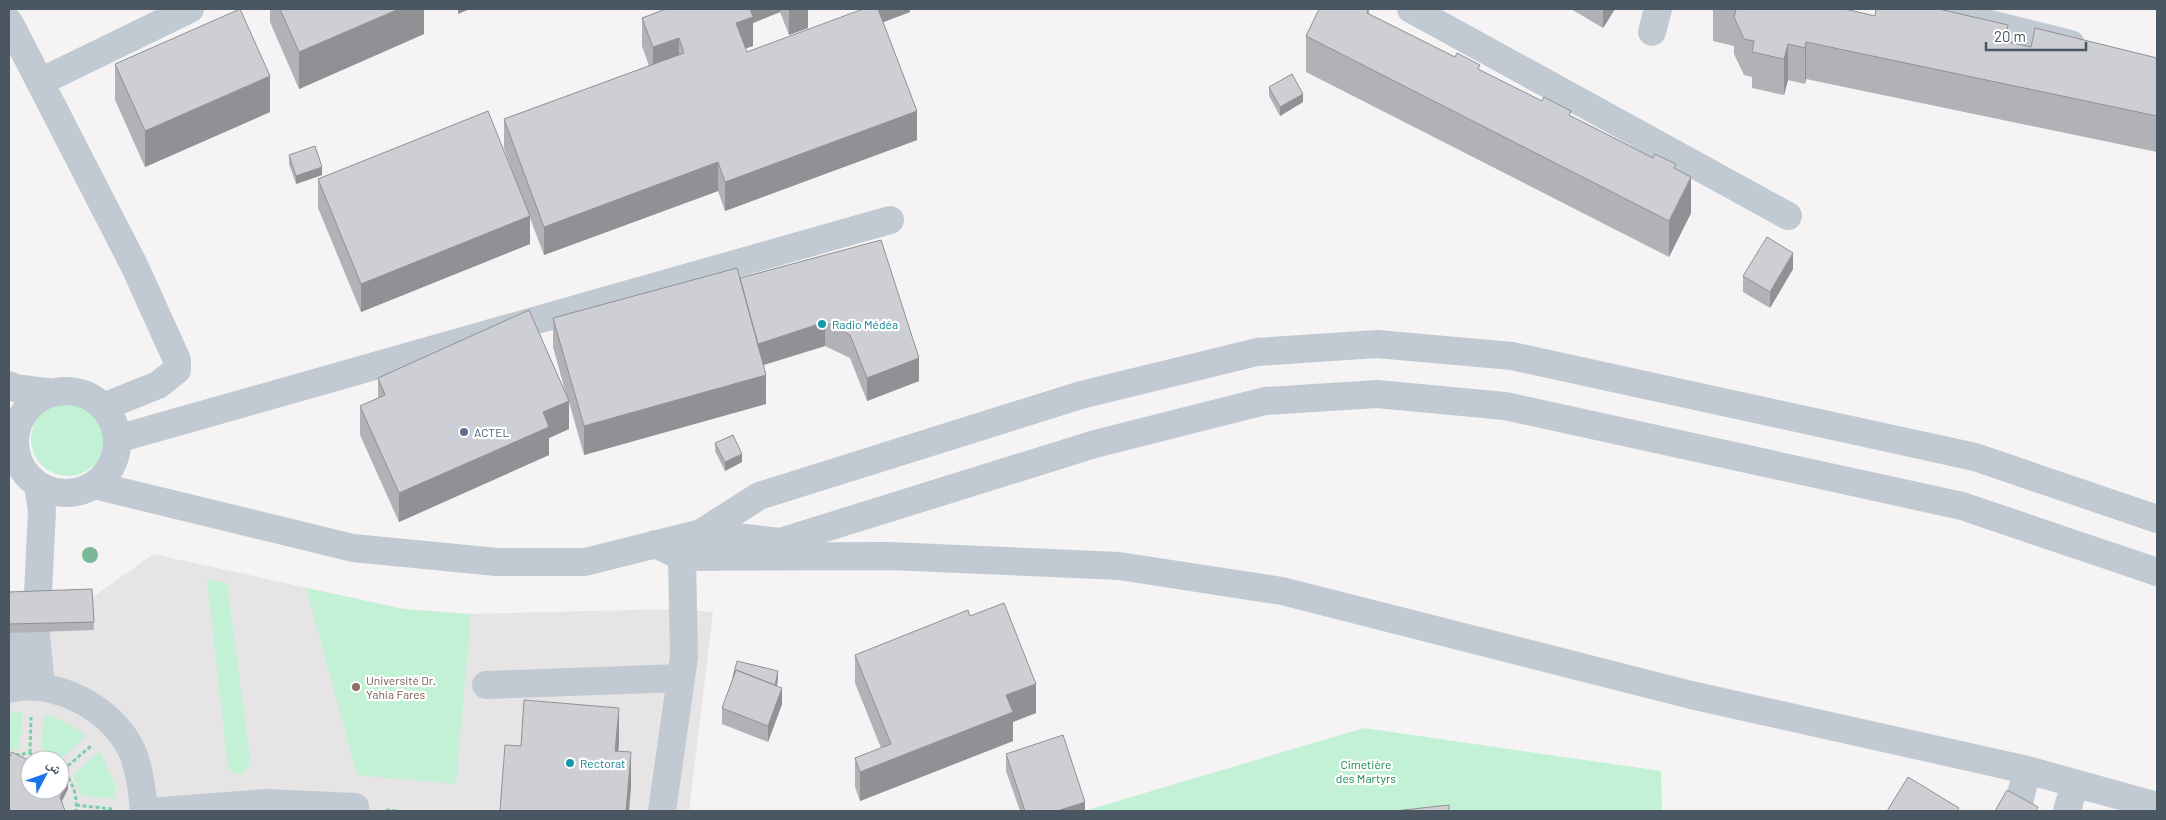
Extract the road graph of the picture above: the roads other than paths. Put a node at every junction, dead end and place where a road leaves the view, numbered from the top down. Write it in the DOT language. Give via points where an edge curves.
graph roads {
  1 [pos="190,9"];
  2 [pos="1411,9"];
  3 [pos="1930,9"];
  4 [pos="9,22"];
  5 [pos="2091,49"];
  6 [pos="40,82"];
  7 [pos="1788,216"];
  8 [pos="890,220"];
  9 [pos="9,385"];
  10 [pos="53,392"];
  11 [pos="103,407"];
  12 [pos="117,439"];
  13 [pos="28,479"];
  14 [pos="94,485"];
  15 [pos="2157,519"];
  16 [pos="701,533"];
  17 [pos="655,544"];
  18 [pos="682,557"];
  19 [pos="2157,572"];
  20 [pos="680,678"];
  21 [pos="486,685"];
  22 [pos="25,694"];
  23 [pos="2027,770"];
  24 [pos="2075,782"];
  25 [pos="2157,806"];
  26 [pos="356,807"];
  27 [pos="144,811"];
  28 [pos="161,811"];
  29 [pos="662,811"];
  30 [pos="2017,811"];
  31 [pos="2067,811"];
  1 -- 6 [label="street"];
  2 -- 7 [label="street"];
  3 -- 5 [label="street"];
  4 -- 6 [label="street"];
  6 -- 11 [label="street" via="134,266 177,360 177,370 158,385"];
  8 -- 12 [label="street"];
  9 -- 10 [label="street"];
  10 -- 11 [label="street" via="80,393"];
  10 -- 13 [label="street" via="24,411 17,427 14,444 18,461"];
  11 -- 12 [label="street" via="110,416"];
  12 -- 14 [label="street" via="112,466"];
  13 -- 14 [label="street" via="51,491 66,494"];
  13 -- 22 [label="street" via="42,511 36,633"];
  14 -- 17 [label="street" via="353,548 496,562 585,562"];
  15 -- 16 [label="street" via="1975,457 1512,356 1377,344 1257,352 1081,395 759,496"];
  16 -- 17 [label="street"];
  16 -- 19 [label="street" via="780,542 1094,444 1265,401 1377,394 1504,406 1962,506"];
  17 -- 18 [label="street"];
  18 -- 20 [label="street" via="684,657"];
  18 -- 23 [label="street" via="889,556 1119,566 1282,591 1691,695"];
  20 -- 21 [label="street"];
  20 -- 29 [label="street"];
  22 -- 27 [label="street" via="68,694 93,707 114,726 131,749 141,777"];
  23 -- 24 [label="street"];
  23 -- 30 [label="street"];
  24 -- 25 [label="street"];
  24 -- 31 [label="street"];
  26 -- 28 [label="street" via="266,803"];
}
